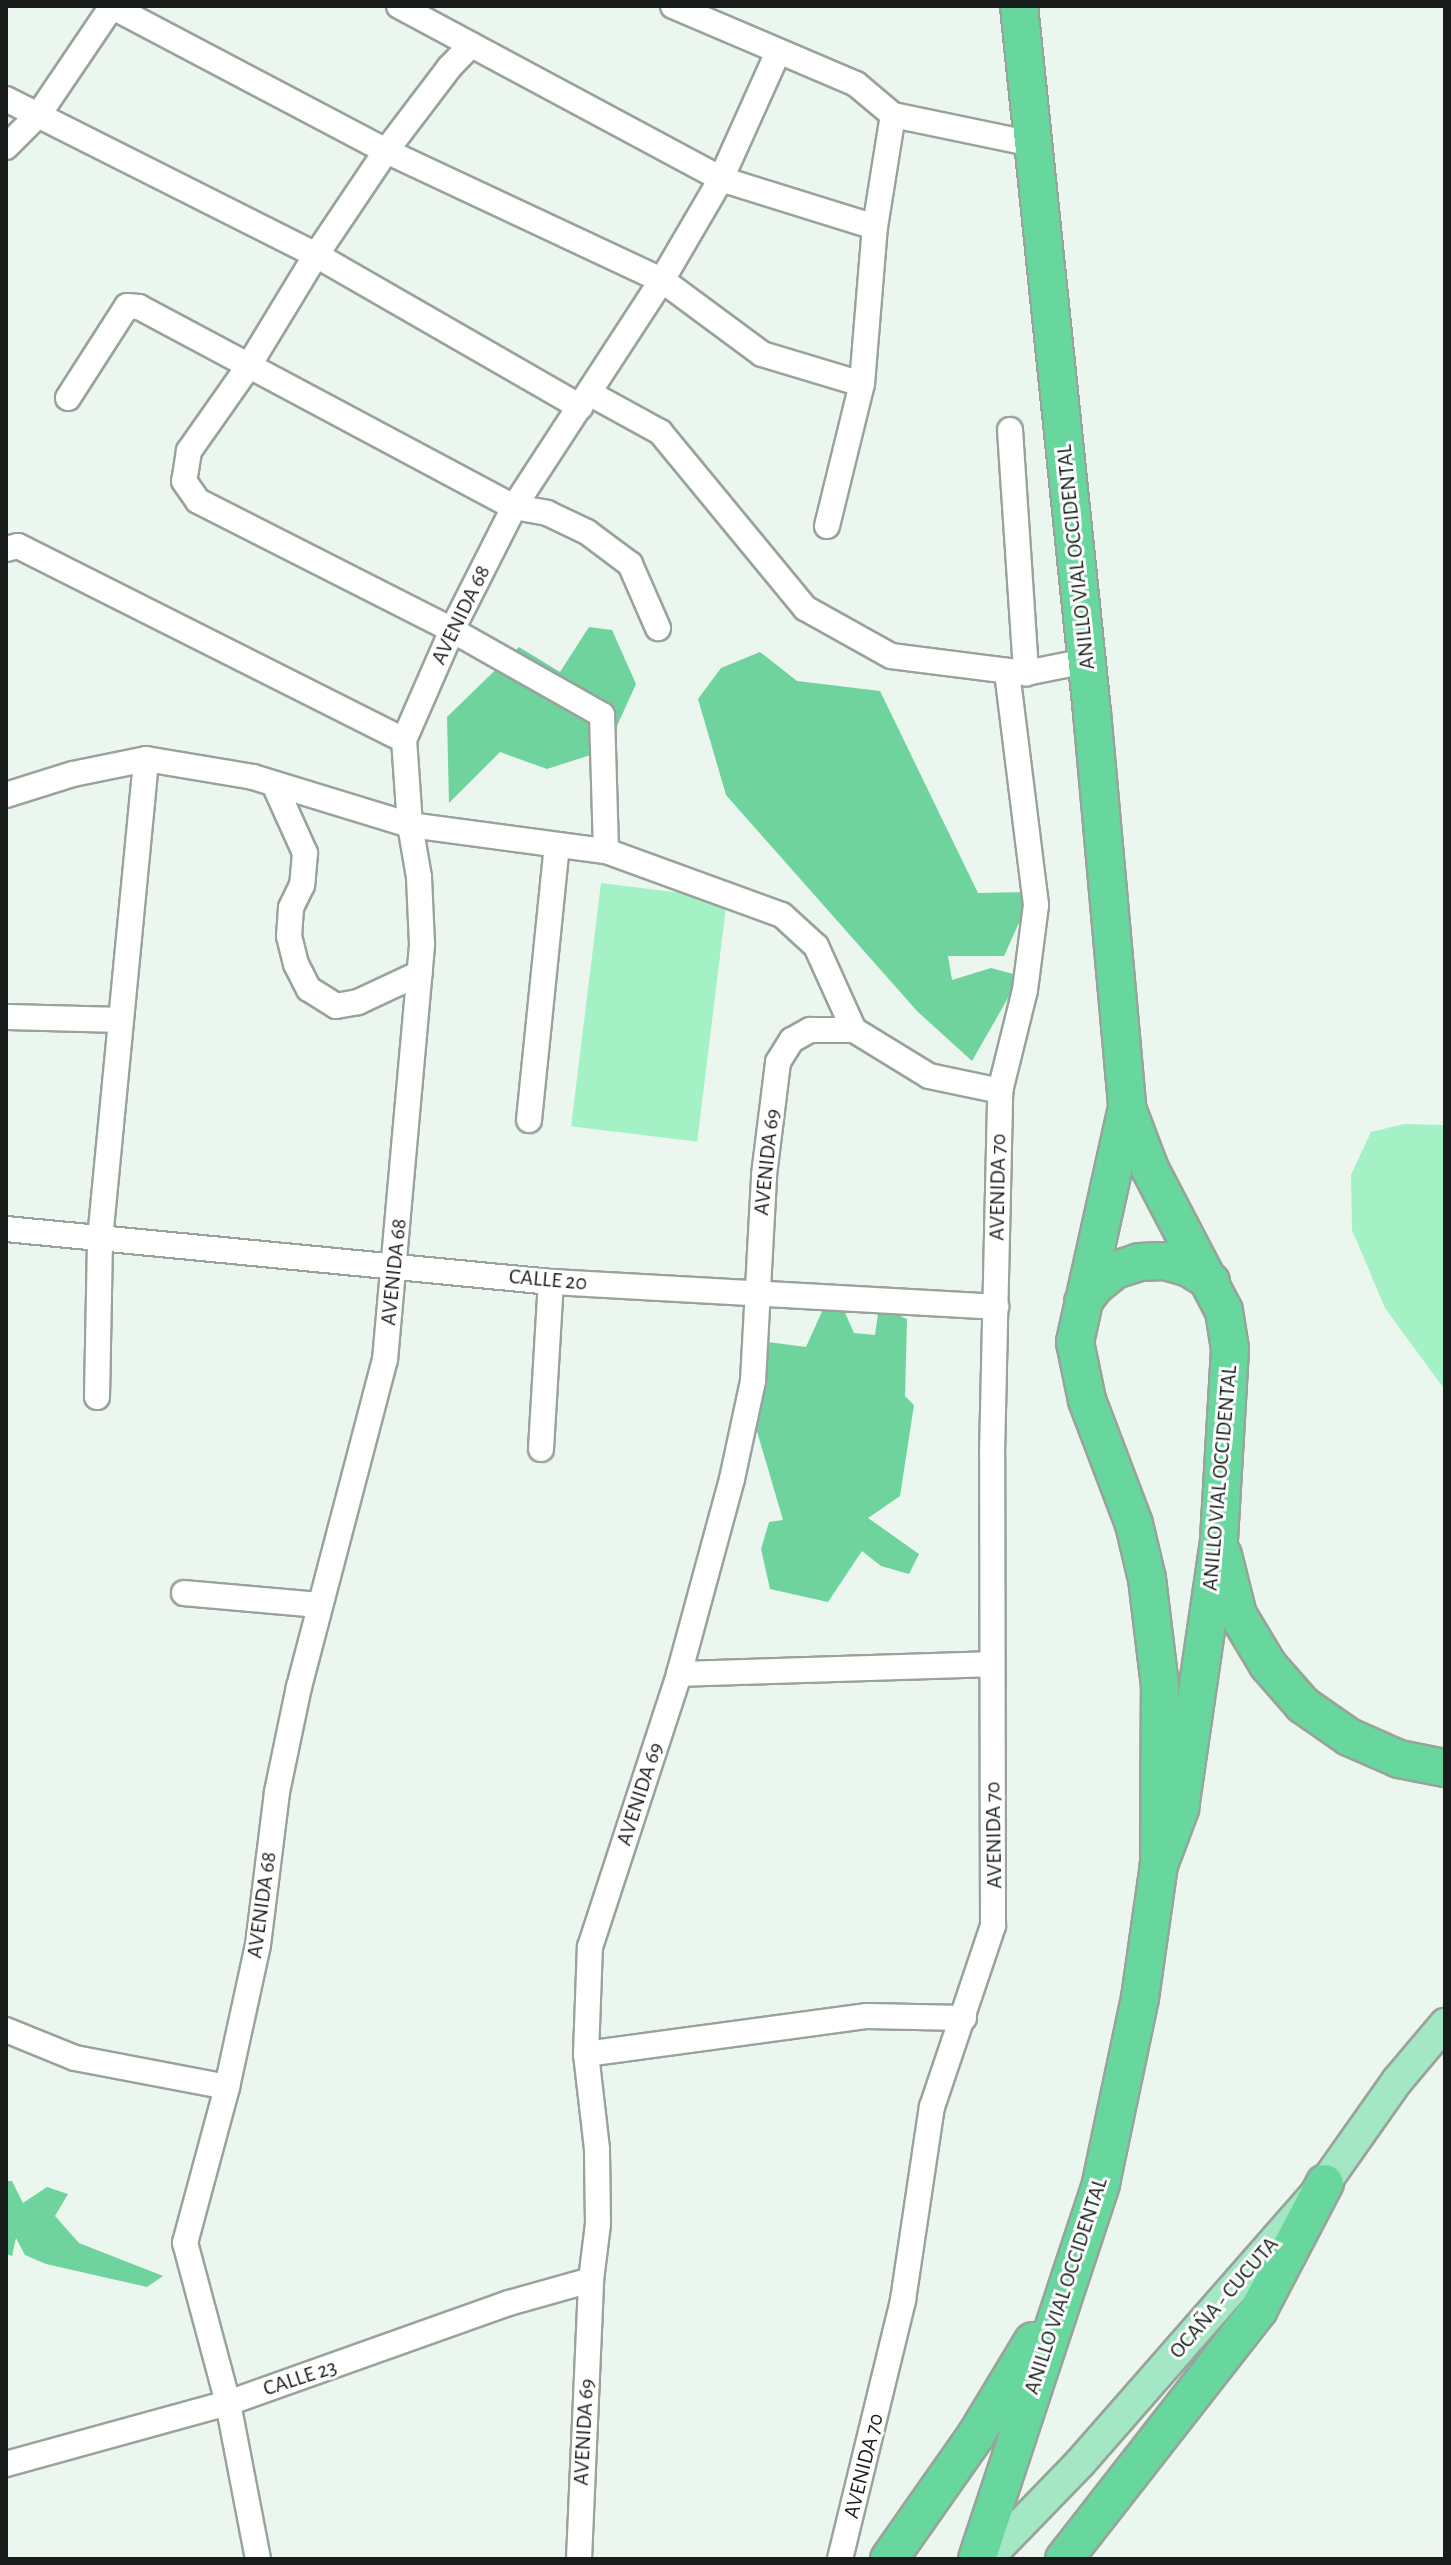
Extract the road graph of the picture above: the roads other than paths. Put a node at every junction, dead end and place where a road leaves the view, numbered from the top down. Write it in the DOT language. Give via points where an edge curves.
graph roads {
  1 [pos="112,6"];
  2 [pos="399,6"];
  3 [pos="673,6"];
  4 [pos="1019,6"];
  5 [pos="471,45"];
  6 [pos="778,52"];
  7 [pos="6,99"];
  8 [pos="39,114"];
  9 [pos="893,115"];
  10 [pos="1033,144"];
  11 [pos="6,147"];
  12 [pos="386,151"];
  13 [pos="721,179"];
  14 [pos="875,227"];
  15 [pos="316,255"];
  16 [pos="662,280"];
  17 [pos="248,367"];
  18 [pos="862,384"];
  19 [pos="68,398"];
  20 [pos="584,400"];
  21 [pos="1010,430"];
  22 [pos="514,507"];
  23 [pos="827,526"];
  24 [pos="6,549"];
  25 [pos="658,628"];
  26 [pos="452,630"];
  27 [pos="1086,661"];
  28 [pos="1017,672"];
  29 [pos="404,740"];
  30 [pos="146,759"];
  31 [pos="274,784"];
  32 [pos="6,795"];
  33 [pos="410,825"];
  34 [pos="557,845"];
  35 [pos="606,851"];
  36 [pos="420,973"];
  37 [pos="6,1017"];
  38 [pos="119,1020"];
  39 [pos="854,1030"];
  40 [pos="1000,1091"];
  41 [pos="1127,1108"];
  42 [pos="529,1120"];
  43 [pos="6,1229"];
  44 [pos="100,1239"];
  45 [pos="396,1265"];
  46 [pos="551,1282"];
  47 [pos="1211,1282"];
  48 [pos="758,1295"];
  49 [pos="996,1307"];
  50 [pos="1080,1307"];
  51 [pos="97,1397"];
  52 [pos="541,1449"];
  53 [pos="1219,1541"];
  54 [pos="184,1593"];
  55 [pos="318,1605"];
  56 [pos="992,1664"];
  57 [pos="679,1674"];
  58 [pos="1445,1768"];
  59 [pos="1159,1865"];
  60 [pos="964,2018"];
  61 [pos="1445,2024"];
  62 [pos="6,2030"];
  63 [pos="586,2054"];
  64 [pos="227,2087"];
  65 [pos="1325,2183"];
  66 [pos="1072,2273"];
  67 [pos="591,2280"];
  68 [pos="228,2403"];
  69 [pos="6,2464"];
  70 [pos="258,2559"];
  71 [pos="579,2559"];
  72 [pos="840,2559"];
  73 [pos="889,2559"];
  74 [pos="977,2559"];
  75 [pos="987,2559"];
  76 [pos="1064,2559"];
  1 -- 8 [label="street"];
  1 -- 12 [label="street"];
  2 -- 5 [label="street"];
  3 -- 6 [label="street"];
  4 -- 10 [label="highway, ANILLO VIAL OCCIDENTAL"];
  5 -- 12 [label="street"];
  5 -- 13 [label="street"];
  6 -- 9 [label="street" via="856,84"];
  6 -- 13 [label="street, AVENIDA 68"];
  7 -- 8 [label="street"];
  8 -- 11 [label="street"];
  8 -- 15 [label="street"];
  9 -- 10 [label="street"];
  9 -- 14 [label="street"];
  10 -- 27 [label="highway, ANILLO VIAL OCCIDENTAL"];
  12 -- 15 [label="street"];
  12 -- 16 [label="street"];
  13 -- 14 [label="street"];
  13 -- 16 [label="street, AVENIDA 68"];
  14 -- 18 [label="street"];
  15 -- 17 [label="street"];
  15 -- 20 [label="street"];
  16 -- 18 [label="street" via="762,354"];
  16 -- 20 [label="street, AVENIDA 68"];
  17 -- 19 [label="street" via="139,307 127,306"];
  17 -- 22 [label="street"];
  17 -- 26 [label="street" via="189,451 184,481 198,501"];
  18 -- 23 [label="street"];
  20 -- 22 [label="street, AVENIDA 68"];
  20 -- 28 [label="street" via="660,432 805,608 891,656"];
  21 -- 28 [label="street, AVENIDA 70"];
  22 -- 25 [label="street" via="547,513 587,532 630,564"];
  22 -- 26 [label="street, AVENIDA 68"];
  24 -- 29 [label="street" via="18,546"];
  26 -- 29 [label="street, AVENIDA 68"];
  26 -- 35 [label="street" via="602,715"];
  27 -- 28 [label="street"];
  27 -- 41 [label="highway, ANILLO VIAL OCCIDENTAL"];
  28 -- 40 [label="street, AVENIDA 70" via="1036,905 1025,990"];
  29 -- 33 [label="street, AVENIDA 68"];
  30 -- 31 [label="street"];
  30 -- 32 [label="street"];
  30 -- 38 [label="street"];
  31 -- 33 [label="street"];
  31 -- 36 [label="street" via="305,853 289,936 309,989 336,1006 358,1002"];
  33 -- 34 [label="street"];
  33 -- 36 [label="street, AVENIDA 68" via="419,877"];
  34 -- 35 [label="street"];
  34 -- 42 [label="street"];
  35 -- 39 [label="street" via="782,915 816,946"];
  36 -- 45 [label="street, AVENIDA 68"];
  37 -- 38 [label="street"];
  38 -- 44 [label="street"];
  39 -- 40 [label="street" via="929,1076"];
  39 -- 48 [label="street, AVENIDA 69" via="810,1030 792,1040 778,1062 764,1175"];
  40 -- 49 [label="street, AVENIDA 70"];
  41 -- 47 [label="highway, ANILLO VIAL OCCIDENTAL" via="1150,1169"];
  41 -- 50 [label="highway, ANILLO VIAL OCCIDENTAL"];
  43 -- 44 [label="street, CALLE 20"];
  44 -- 45 [label="street, CALLE 20"];
  44 -- 51 [label="street"];
  45 -- 46 [label="street, CALLE 20"];
  45 -- 55 [label="street, AVENIDA 68" via="385,1360"];
  46 -- 48 [label="street, CALLE 20"];
  46 -- 52 [label="street"];
  47 -- 50 [label="highway" via="1177,1265 1139,1262 1115,1270"];
  47 -- 53 [label="highway, ANILLO VIAL OCCIDENTAL" via="1224,1311 1230,1349"];
  48 -- 49 [label="street, CALLE 20"];
  48 -- 57 [label="street, AVENIDA 69" via="753,1381"];
  49 -- 56 [label="street, AVENIDA 70"];
  50 -- 59 [label="highway, ANILLO VIAL OCCIDENTAL" via="1078,1367 1134,1524 1153,1623 1160,1686"];
  53 -- 58 [label="highway" via="1238,1615 1268,1665 1303,1705 1349,1737 1399,1759"];
  53 -- 59 [label="highway, ANILLO VIAL OCCIDENTAL" via="1180,1809"];
  54 -- 55 [label="street"];
  55 -- 64 [label="street, AVENIDA 68" via="277,1792 258,1945"];
  56 -- 57 [label="street"];
  56 -- 60 [label="street, AVENIDA 70" via="996,1897 993,1926"];
  57 -- 63 [label="street, AVENIDA 69" via="590,1947"];
  59 -- 66 [label="highway, ANILLO VIAL OCCIDENTAL" via="1133,2038 1101,2183"];
  60 -- 63 [label="street" via="867,2016"];
  60 -- 72 [label="street, AVENIDA 70" via="932,2107 903,2300"];
  61 -- 65 [label="main road, OCAÑA - CUCUTA"];
  62 -- 64 [label="street" via="75,2058"];
  63 -- 67 [label="street, AVENIDA 69" via="597,2149 598,2224"];
  64 -- 68 [label="street, AVENIDA 68" via="185,2243"];
  65 -- 75 [label="main road, OCAÑA - CUCUTA" via="1080,2463"];
  65 -- 76 [label="highway" via="1259,2309"];
  66 -- 73 [label="highway" via="976,2435"];
  66 -- 74 [label="highway, ANILLO VIAL OCCIDENTAL"];
  67 -- 68 [label="street, CALLE 23" via="509,2303"];
  67 -- 71 [label="street, AVENIDA 69"];
  68 -- 69 [label="street, CALLE 23"];
  68 -- 70 [label="street, AVENIDA 68"];
}
